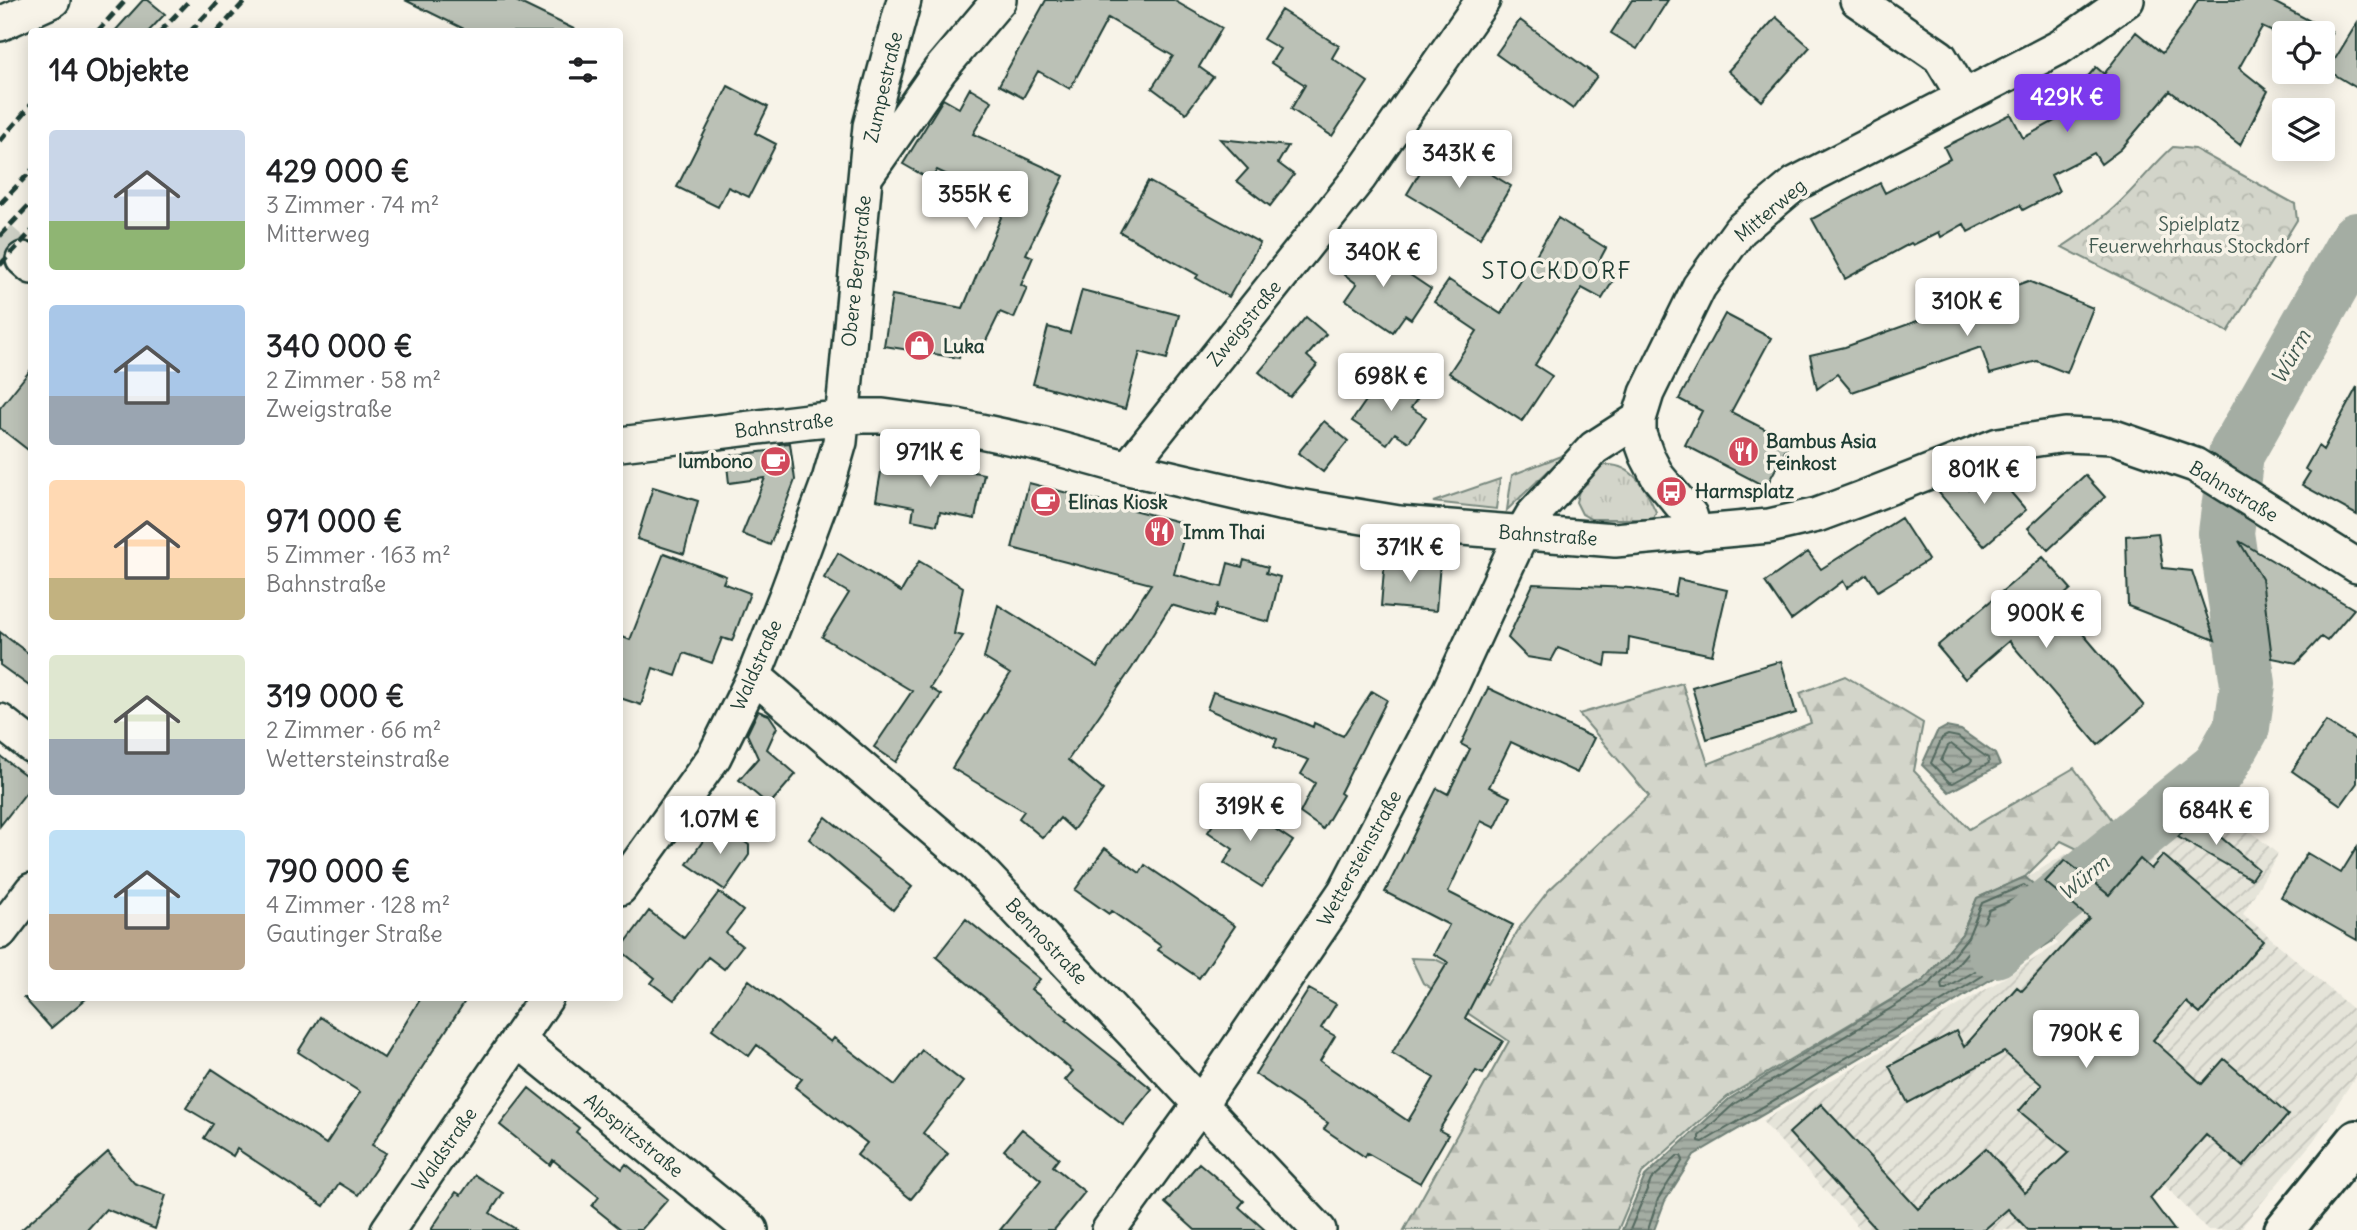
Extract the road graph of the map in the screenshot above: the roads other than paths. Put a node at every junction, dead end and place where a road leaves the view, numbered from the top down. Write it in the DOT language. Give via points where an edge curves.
graph roads {
  1 [pos="52,0"];
  2 [pos="904,0"];
  3 [pos="999,0"];
  4 [pos="1483,0"];
  5 [pos="1857,0"];
  6 [pos="2127,0"];
  7 [pos="0,24"];
  8 [pos="1964,97"];
  9 [pos="866,175"];
  10 [pos="842,418"];
  11 [pos="1639,419"];
  12 [pos="623,444"];
  13 [pos="1128,468"];
  14 [pos="1522,533"];
  15 [pos="1696,534"];
  16 [pos="2357,566"];
  17 [pos="754,676"];
  18 [pos="0,721"];
  19 [pos="28,743"];
  20 [pos="623,884"];
  21 [pos="28,895"];
  22 [pos="0,932"];
  23 [pos="544,1001"];
  24 [pos="518,1040"];
  25 [pos="1201,1103"];
  26 [pos="2357,1140"];
  27 [pos="388,1230"];
  28 [pos="751,1230"];
  29 [pos="1110,1230"];
  30 [pos="1319,1230"];
  31 [pos="2284,1230"];
  1 -- 7 [label="street"];
  2 -- 9 [label="street, Zumpestraße" via="870,126"];
  3 -- 9 [label="street, Obere Bergstraße" via="940,70"];
  4 -- 13 [label="street, Zweigstraße" via="1360,178"];
  5 -- 8 [label="street" via="1940,57"];
  6 -- 8 [label="street, Mitterweg" via="2060,47"];
  8 -- 11 [label="street, Mitterweg" via="1795,184 1740,230 1699,287"];
  9 -- 10 [label="street, Obere Bergstraße"];
  10 -- 12 [label="street, Bahnstraße"];
  10 -- 13 [label="street, Bahnstraße" via="883,416 957,426"];
  10 -- 17 [label="street, Waldstraße" via="829,480"];
  11 -- 14 [label="street" via="1594,448"];
  11 -- 15 [label="street" via="1647,456 1690,515"];
  13 -- 14 [label="street, Bahnstraße" via="1279,503 1399,523"];
  14 -- 15 [label="street, Bahnstraße" via="1615,540"];
  14 -- 25 [label="street, Wettersteinstraße" via="1450,689 1345,891"];
  15 -- 16 [label="street, Bahnstraße" via="1817,515 1997,445 2065,435 2114,437 2195,465"];
  17 -- 20 [label="street, Waldstraße" via="714,757"];
  17 -- 25 [label="street, Bennostraße" via="975,865"];
  18 -- 19 [label="street"];
  21 -- 22 [label="street"];
  23 -- 24 [label="street, Waldstraße"];
  24 -- 27 [label="street, Waldstraße"];
  24 -- 28 [label="street, Alpspitzstraße"];
  25 -- 29 [label="street, Wettersteinstraße"];
  25 -- 30 [label="street, Bennostraße"];
  26 -- 31 [label="main road"];
}
